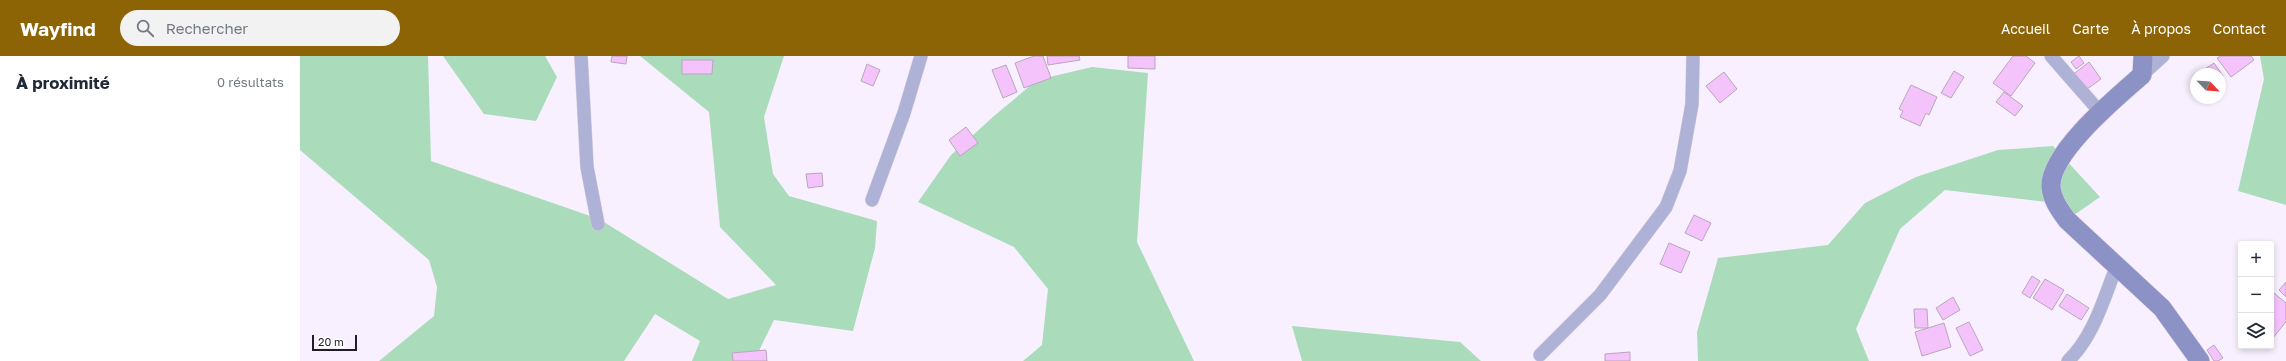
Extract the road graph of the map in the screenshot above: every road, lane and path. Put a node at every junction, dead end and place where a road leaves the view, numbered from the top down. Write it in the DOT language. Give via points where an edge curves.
graph roads {
  1 [pos="581,56"];
  2 [pos="921,56"];
  3 [pos="1693,56"];
  4 [pos="2051,56"];
  5 [pos="2143,56"];
  6 [pos="2163,56"];
  7 [pos="2142,76"];
  8 [pos="2100,112"];
  9 [pos="872,200"];
  10 [pos="598,224"];
  11 [pos="2117,265"];
  12 [pos="1540,355"];
  13 [pos="2068,361"];
  14 [pos="2200,361"];
  1 -- 10 [label="street" via="587,167"];
  2 -- 9 [label="street" via="904,113"];
  3 -- 12 [label="street" via="1692,104 1680,171 1666,206 1600,294"];
  4 -- 8 [label="street"];
  5 -- 7 [label="street"];
  6 -- 7 [label="street"];
  7 -- 8 [label="street"];
  8 -- 11 [label="street" via="2062,156 2055,168 2051,187 2056,204 2068,220"];
  11 -- 13 [label="street" via="2095,322 2077,353"];
  11 -- 14 [label="street" via="2162,308"];
}
